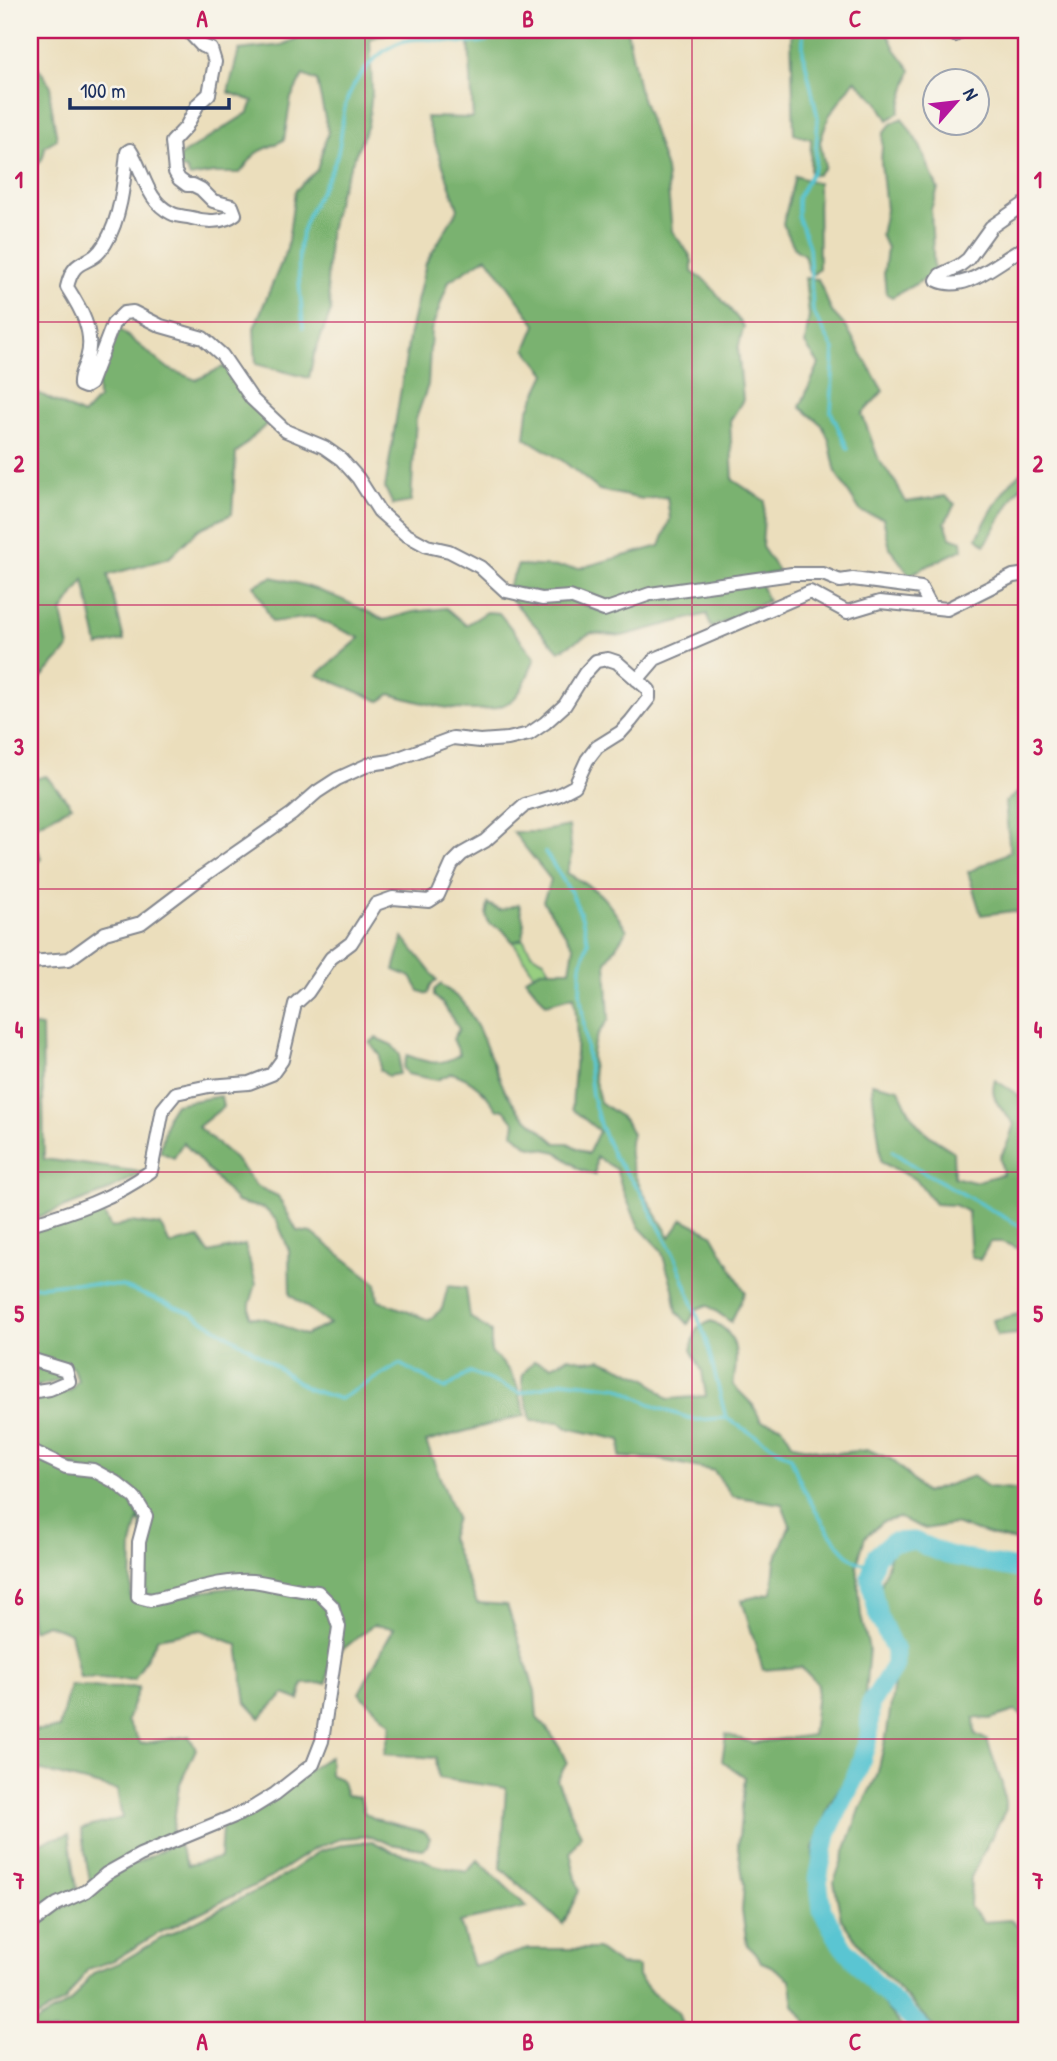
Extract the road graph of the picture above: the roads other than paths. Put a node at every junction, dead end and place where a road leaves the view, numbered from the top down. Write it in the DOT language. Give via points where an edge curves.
graph roads {
  1 [pos="187,30"];
  2 [pos="948,30"];
  3 [pos="962,30"];
  4 [pos="1027,202"];
  5 [pos="1027,247"];
  6 [pos="1027,573"];
  7 [pos="930,607"];
  8 [pos="637,680"];
  9 [pos="30,962"];
  10 [pos="30,1224"];
  11 [pos="30,1359"];
  12 [pos="30,1392"];
  13 [pos="30,1450"];
  14 [pos="30,1924"];
  1 -- 7 [label="street" via="211,49 215,62 209,94 172,142 175,172 187,185 232,206 234,214 201,221 169,212 154,198 134,156 127,152 111,232 94,259 75,266 67,287 81,307 90,338 80,385 90,384 113,324 124,313 133,312 203,338 222,355 252,399 286,431 341,458 379,511 405,534 480,567 506,591 542,599 570,597 604,610 650,594 822,574 840,581 921,588"];
  2 -- 3 [label="street" via="955,35"];
  4 -- 5 [label="street" via="991,226 968,259 937,280 948,285 977,277"];
  6 -- 7 [label="street" via="947,609"];
  7 -- 8 [label="street" via="880,602 847,611 810,592 655,659"];
  8 -- 9 [label="street" via="617,662 596,661 565,705 529,734 480,741 453,738 337,779 141,923 105,933 69,959"];
  8 -- 10 [label="street" via="649,690 649,698 621,732 597,747 575,786 525,805 485,841 462,854 452,864 438,895 429,901 393,898 376,904 351,943 331,958 295,1004 282,1060 272,1074 249,1083 176,1093 163,1109 151,1171 79,1210"];
  11 -- 12 [label="street" via="66,1370 69,1381"];
  13 -- 14 [label="street" via="66,1467 93,1470 135,1498 146,1516 139,1542 138,1597 150,1600 252,1581 318,1592 332,1606 339,1627 322,1741 313,1764 249,1810 140,1856"];
}
